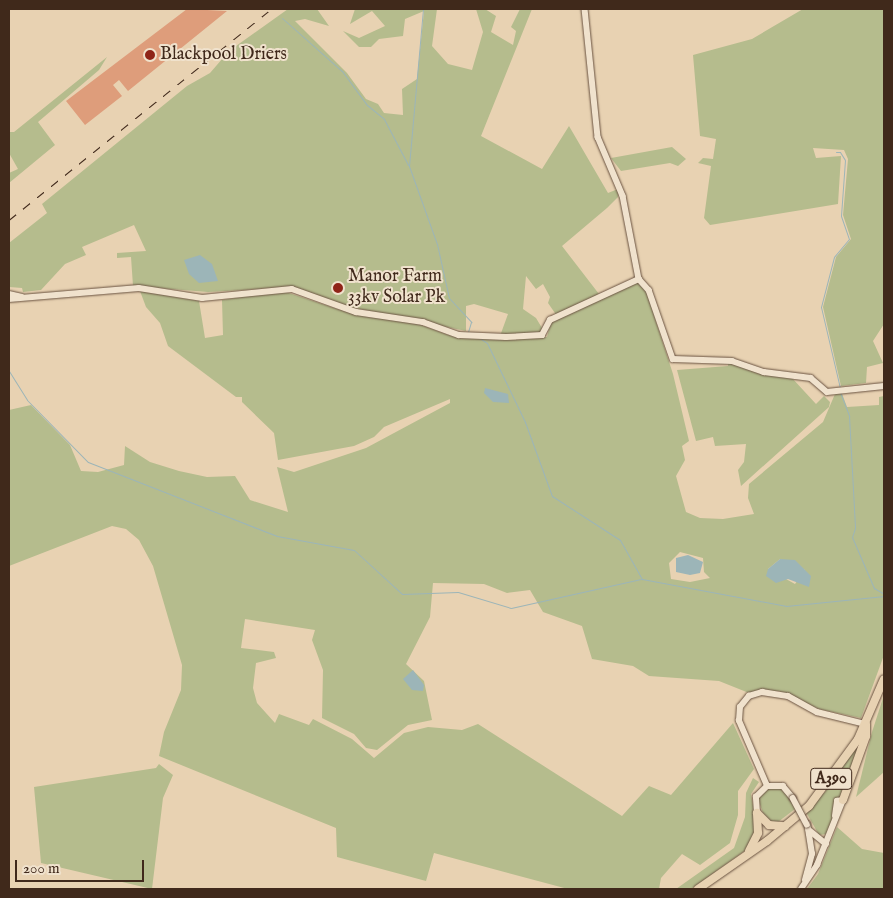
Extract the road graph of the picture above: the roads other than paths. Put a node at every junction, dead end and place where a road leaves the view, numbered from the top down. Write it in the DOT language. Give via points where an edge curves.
graph roads {
  1 [pos="585,9"];
  2 [pos="639,279"];
  3 [pos="9,294"];
  4 [pos="22,297"];
  5 [pos="9,299"];
  6 [pos="884,386"];
  7 [pos="884,679"];
  8 [pos="866,724"];
  9 [pos="767,786"];
  10 [pos="844,800"];
  11 [pos="757,813"];
  12 [pos="786,826"];
  13 [pos="813,840"];
  14 [pos="826,844"];
  15 [pos="746,855"];
  16 [pos="805,882"];
  17 [pos="698,889"];
  18 [pos="801,889"];
  1 -- 2 [label="street" via="598,137 624,196"];
  2 -- 4 [label="street" via="550,320 542,335 469,334 423,322 356,312 292,289 202,298 139,288"];
  2 -- 6 [label="street" via="649,290 673,359 732,361 764,372 811,378 824,390"];
  3 -- 4 [label="street"];
  4 -- 5 [label="street"];
  7 -- 8 [label="highway, A390"];
  8 -- 9 [label="street" via="818,712 788,696 762,692 750,696 740,707 739,720"];
  8 -- 10 [label="highway" via="866,736"];
  8 -- 12 [label="highway, A390" via="820,792"];
  9 -- 11 [label="street" via="756,797"];
  9 -- 13 [label="street, bridge" via="783,786 793,798"];
  10 -- 14 [label="street" via="837,801"];
  11 -- 12 [label="highway" via="769,825"];
  11 -- 15 [label="highway" via="758,837"];
  12 -- 15 [label="highway, A390"];
  13 -- 14 [label="street"];
  13 -- 16 [label="street"];
  14 -- 16 [label="street"];
  15 -- 17 [label="highway, A390"];
  16 -- 18 [label="street"];
}
